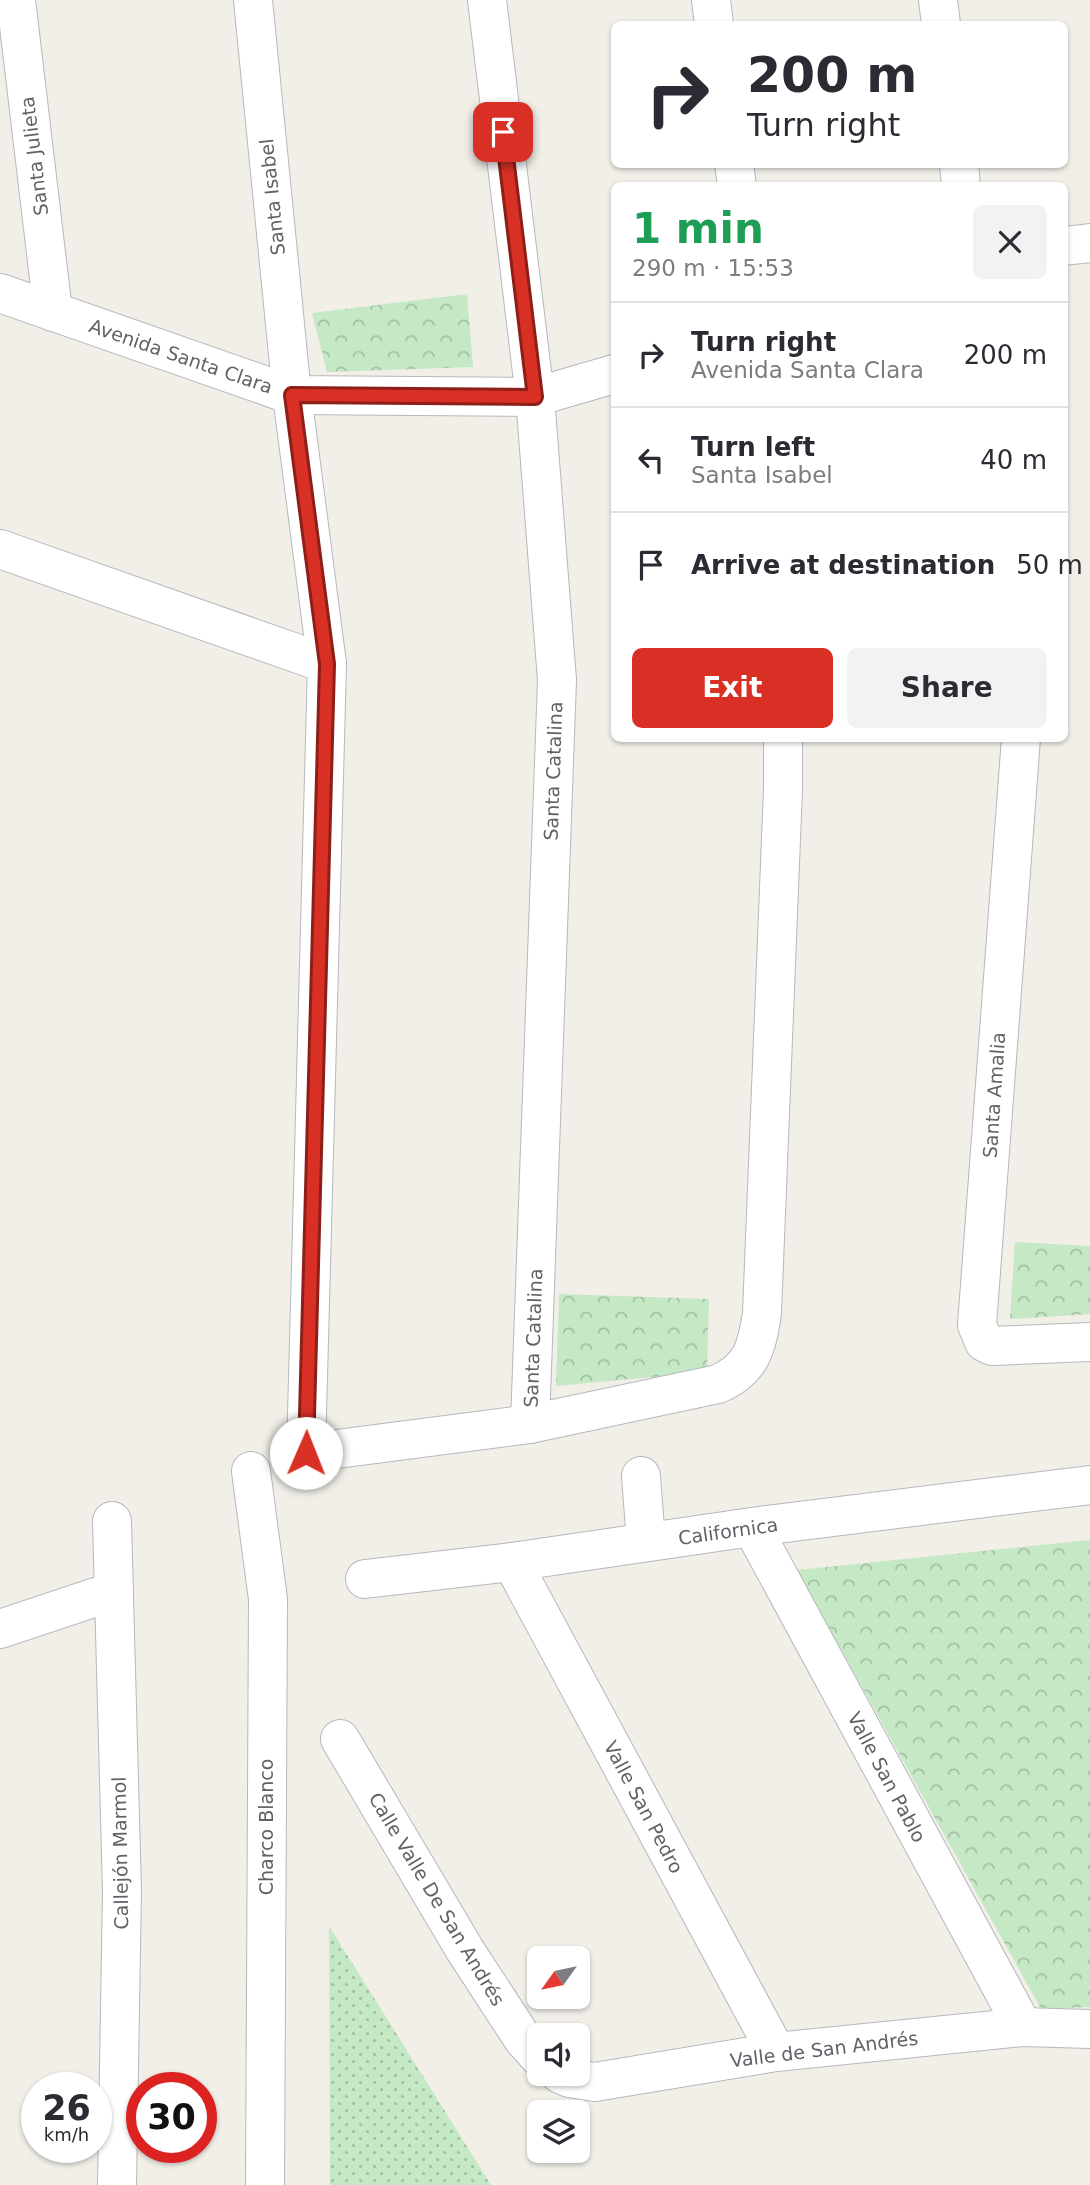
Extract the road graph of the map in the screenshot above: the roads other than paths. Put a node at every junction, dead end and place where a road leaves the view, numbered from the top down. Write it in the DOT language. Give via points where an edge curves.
graph roads {
  1 [pos="16,0"];
  2 [pos="253,0"];
  3 [pos="487,0"];
  4 [pos="710,0"];
  5 [pos="938,0"];
  6 [pos="714,21"];
  7 [pos="941,21"];
  8 [pos="1090,243"];
  9 [pos="1068,246"];
  10 [pos="0,293"];
  11 [pos="53,312"];
  12 [pos="611,375"];
  13 [pos="292,395"];
  14 [pos="535,397"];
  15 [pos="0,549"];
  16 [pos="327,664"];
  17 [pos="783,742"];
  18 [pos="1021,742"];
  19 [pos="1090,1342"];
  20 [pos="530,1424"];
  21 [pos="251,1471"];
  22 [pos="641,1476"];
  23 [pos="1090,1485"];
  24 [pos="112,1521"];
  25 [pos="752,1527"];
  26 [pos="646,1542"];
  27 [pos="512,1562"];
  28 [pos="365,1579"];
  29 [pos="114,1591"];
  30 [pos="0,1629"];
  31 [pos="340,1738"];
  32 [pos="1023,2027"];
  33 [pos="1090,2029"];
  34 [pos="527,2044"];
  35 [pos="776,2052"];
  36 [pos="590,2081"];
  37 [pos="117,2185"];
  38 [pos="265,2185"];
  1 -- 11 [label="street, Santa Julieta"];
  2 -- 13 [label="street, Santa Isabel"];
  3 -- 14 [label="street"];
  4 -- 6 [label="street"];
  5 -- 7 [label="street"];
  8 -- 9 [label="street"];
  10 -- 11 [label="street, Avenida Santa Clara"];
  11 -- 13 [label="street, Avenida Santa Clara"];
  12 -- 14 [label="street, Avenida Santa Clara"];
  13 -- 14 [label="street, Avenida Santa Clara"];
  13 -- 16 [label="street"];
  14 -- 20 [label="street, Santa Catalina" via="557,680"];
  15 -- 16 [label="street"];
  16 -- 20 [label="street" via="306,1453"];
  17 -- 20 [label="street, Santa Catalina" via="762,1313 751,1357 734,1377 718,1384"];
  18 -- 19 [label="street, Santa Amalia" via="977,1325 987,1345"];
  21 -- 38 [label="street, Charco Blanco" via="268,1599"];
  22 -- 26 [label="street"];
  23 -- 25 [label="street, Californica"];
  24 -- 29 [label="street, Callejón Marmol"];
  25 -- 26 [label="street, Californica"];
  25 -- 32 [label="street, Valle San Pablo"];
  26 -- 27 [label="street, Californica"];
  27 -- 28 [label="street, Californica"];
  27 -- 35 [label="street, Valle San Pedro"];
  29 -- 30 [label="street"];
  29 -- 37 [label="street, Callejón Marmol" via="122,1891"];
  31 -- 34 [label="street, Calle Valle De San Andrés" via="465,1950"];
  32 -- 33 [label="street, Valle de San Andrés"];
  32 -- 35 [label="street, Valle de San Andrés"];
  35 -- 36 [label="street, Valle de San Andrés"];
}
